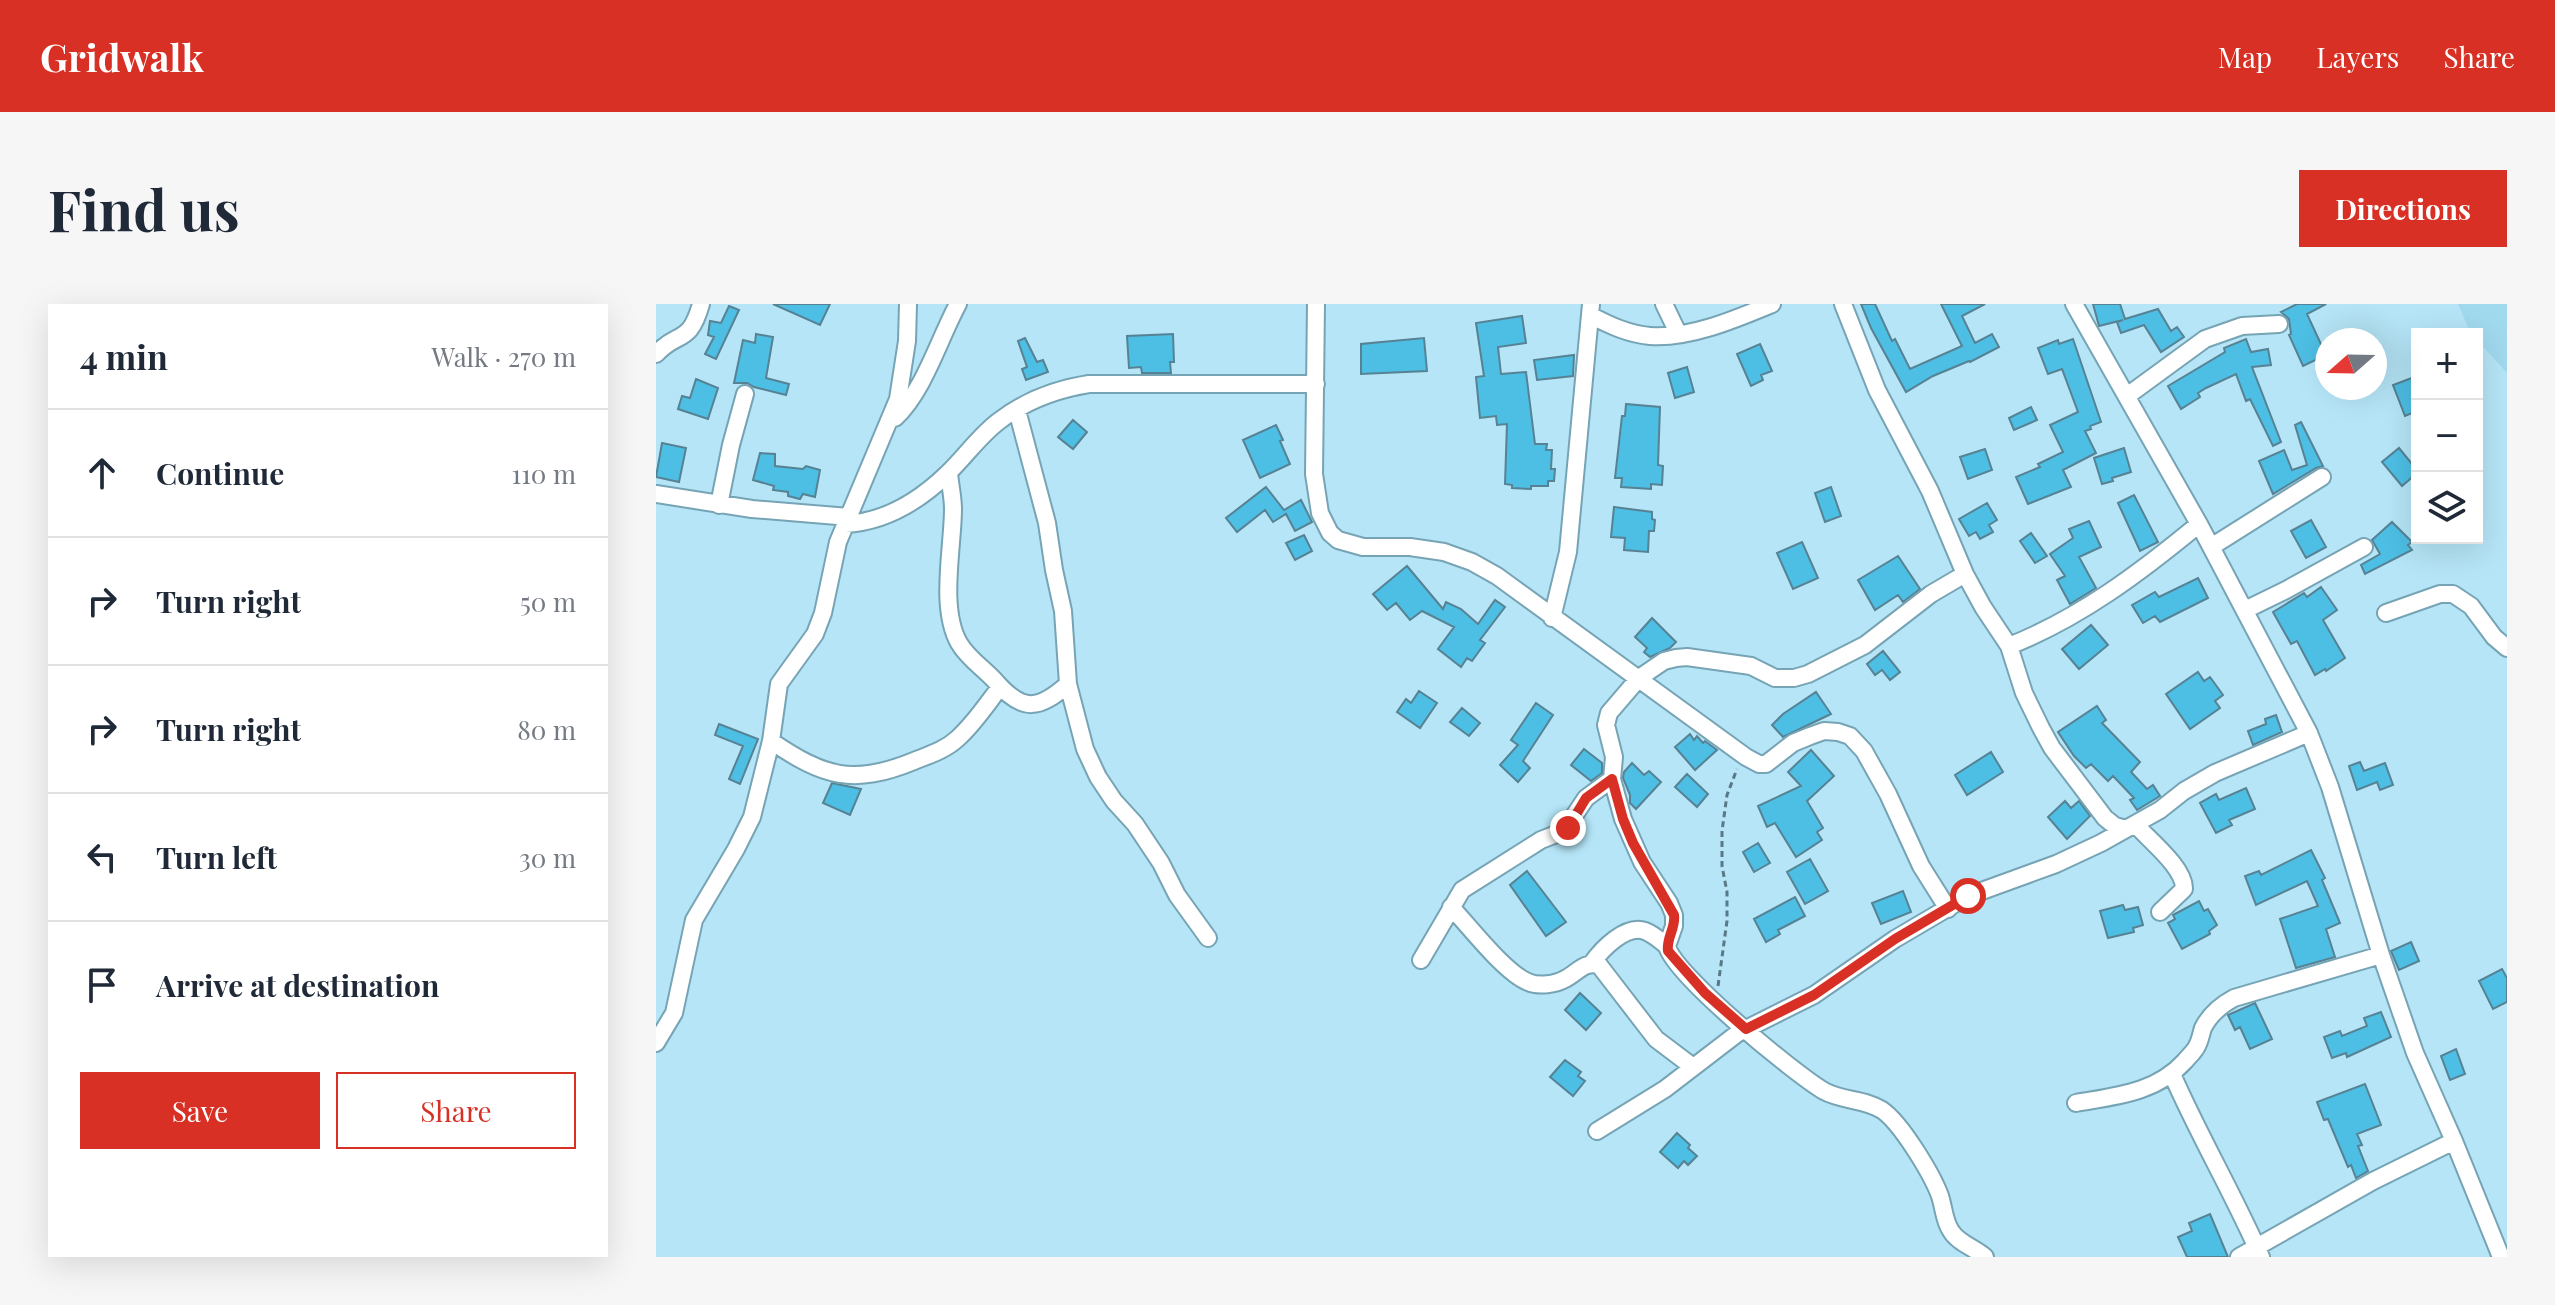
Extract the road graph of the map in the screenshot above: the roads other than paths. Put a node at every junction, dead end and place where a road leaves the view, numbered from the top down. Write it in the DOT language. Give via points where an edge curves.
graph roads {
  1 [pos="701,304"];
  2 [pos="908,304"];
  3 [pos="958,304"];
  4 [pos="1316,304"];
  5 [pos="1664,304"];
  6 [pos="1772,304"];
  7 [pos="1843,304"];
  8 [pos="2074,304"];
  9 [pos="1590,310"];
  10 [pos="2279,324"];
  11 [pos="1678,333"];
  12 [pos="656,354"];
  13 [pos="1316,384"];
  14 [pos="745,394"];
  15 [pos="2127,396"];
  16 [pos="1017,410"];
  17 [pos="888,425"];
  18 [pos="949,473"];
  19 [pos="2322,477"];
  20 [pos="656,494"];
  21 [pos="719,505"];
  22 [pos="847,520"];
  23 [pos="2199,524"];
  24 [pos="2211,547"];
  25 [pos="2364,547"];
  26 [pos="1965,574"];
  27 [pos="2245,610"];
  28 [pos="2386,613"];
  29 [pos="1552,618"];
  30 [pos="2009,646"];
  31 [pos="2507,648"];
  32 [pos="1639,678"];
  33 [pos="1068,684"];
  34 [pos="1000,687"];
  35 [pos="2309,733"];
  36 [pos="771,741"];
  37 [pos="1612,779"];
  38 [pos="2131,827"];
  39 [pos="1451,907"];
  40 [pos="1948,909"];
  41 [pos="2160,912"];
  42 [pos="1208,938"];
  43 [pos="1667,946"];
  44 [pos="2381,955"];
  45 [pos="1421,960"];
  46 [pos="1592,963"];
  47 [pos="1746,1029"];
  48 [pos="656,1043"];
  49 [pos="1693,1067"];
  50 [pos="2172,1074"];
  51 [pos="2076,1103"];
  52 [pos="1597,1131"];
  53 [pos="2454,1141"];
  54 [pos="2501,1248"];
  55 [pos="2259,1251"];
  56 [pos="1985,1257"];
  57 [pos="2239,1257"];
  1 -- 12 [label="street" via="683,338"];
  2 -- 17 [label="street" via="898,399"];
  3 -- 17 [label="street" via="903,411"];
  4 -- 13 [label="street"];
  5 -- 11 [label="street"];
  6 -- 11 [label="street" via="1721,325"];
  7 -- 26 [label="street" via="1877,390 1930,491"];
  8 -- 15 [label="street"];
  9 -- 11 [label="street" via="1614,328 1650,336"];
  9 -- 29 [label="street" via="1568,552"];
  10 -- 15 [label="street" via="2242,326 2205,339"];
  13 -- 16 [label="street" via="1089,384 1060,389"];
  13 -- 29 [label="street" via="1315,487 1330,533 1351,545 1428,548 1458,557 1497,576"];
  14 -- 21 [label="street"];
  15 -- 23 [label="street"];
  16 -- 18 [label="street" via="978,440"];
  16 -- 33 [label="street" via="1047,523 1063,611"];
  17 -- 22 [label="street"];
  18 -- 22 [label="street" via="901,509 871,520"];
  18 -- 34 [label="street" via="953,625 962,647"];
  19 -- 24 [label="street"];
  20 -- 21 [label="street"];
  21 -- 22 [label="street"];
  22 -- 36 [label="street" via="815,634 779,684"];
  23 -- 24 [label="street"];
  23 -- 30 [label="street" via="2095,602"];
  24 -- 27 [label="street"];
  25 -- 27 [label="street"];
  26 -- 30 [label="street"];
  26 -- 32 [label="street" via="1865,645 1808,674 1775,678 1751,666 1687,657 1664,661"];
  27 -- 35 [label="street"];
  28 -- 31 [label="street" via="2453,594 2471,606"];
  29 -- 32 [label="street"];
  30 -- 38 [label="street" via="2024,693 2052,748 2105,818 2115,826"];
  32 -- 37 [label="street" via="1607,718"];
  32 -- 40 [label="street" via="1759,764 1824,731 1850,736 1864,751"];
  33 -- 34 [label="street" via="1046,702 1030,705"];
  33 -- 42 [label="street" via="1080,736 1098,777 1135,824"];
  34 -- 36 [label="street" via="957,739 880,774 821,770"];
  35 -- 38 [label="street" via="2215,773"];
  35 -- 44 [label="street"];
  36 -- 48 [label="street" via="752,817 694,920 674,1013"];
  37 -- 39 [label="street" via="1586,798 1564,831 1470,884"];
  37 -- 43 [label="street" via="1633,843 1674,915"];
  38 -- 40 [label="street"];
  38 -- 41 [label="street" via="2184,880 2184,889"];
  39 -- 45 [label="street"];
  39 -- 46 [label="street" via="1505,965 1531,984 1564,980"];
  40 -- 47 [label="street" via="1814,995"];
  43 -- 46 [label="street" via="1644,931 1627,933"];
  43 -- 47 [label="street" via="1685,972"];
  44 -- 50 [label="street" via="2221,1004 2197,1047"];
  44 -- 53 [label="street" via="2415,1053"];
  46 -- 49 [label="street" via="1605,971 1656,1039"];
  47 -- 49 [label="street"];
  47 -- 56 [label="street" via="1827,1093 1882,1110 1895,1122 1936,1187 1950,1230"];
  49 -- 52 [label="street"];
  50 -- 51 [label="street" via="2118,1096"];
  50 -- 55 [label="street"];
  53 -- 54 [label="street"];
  53 -- 55 [label="street" via="2373,1181"];
  55 -- 57 [label="street"];
}
